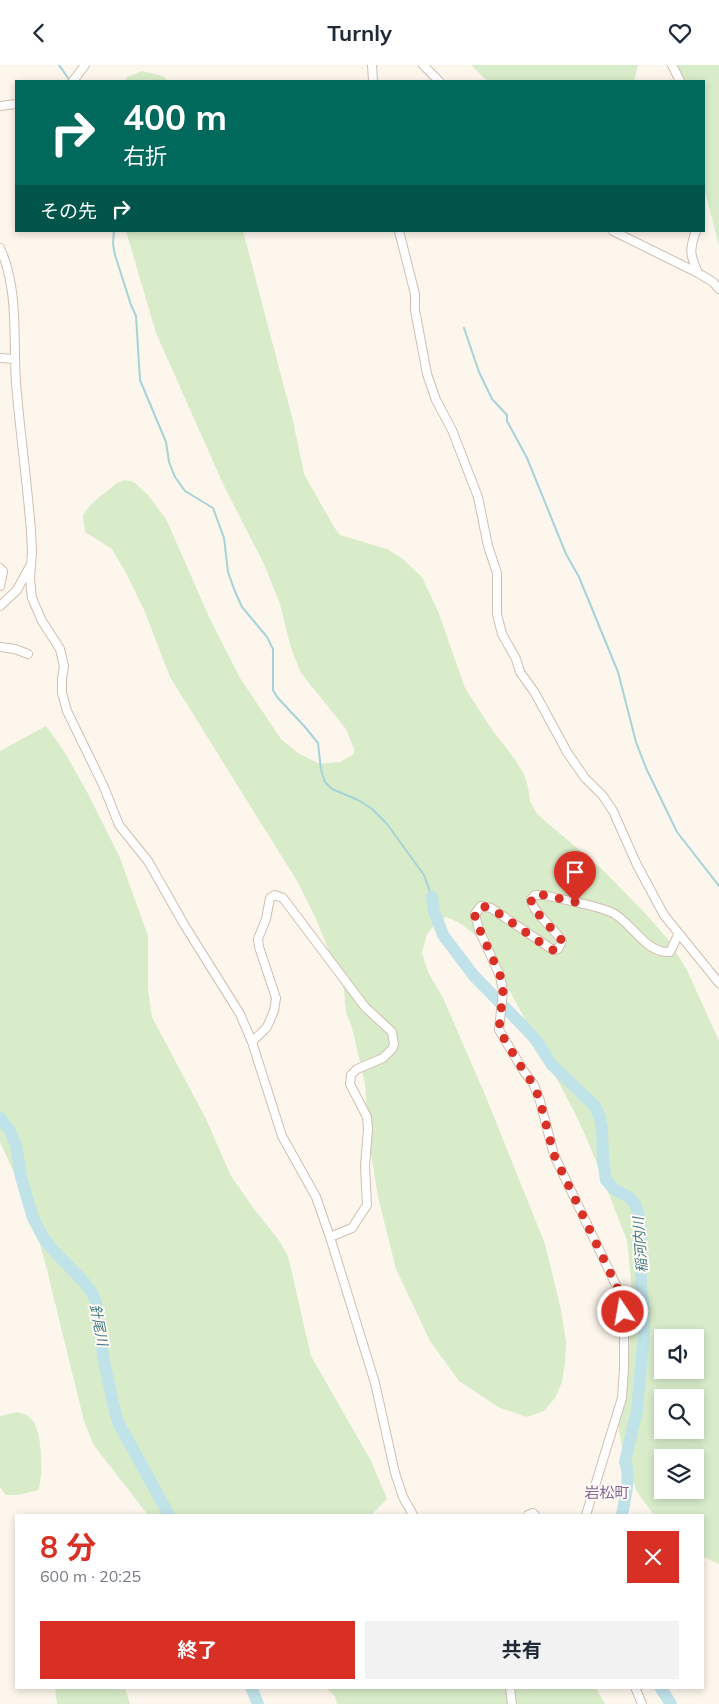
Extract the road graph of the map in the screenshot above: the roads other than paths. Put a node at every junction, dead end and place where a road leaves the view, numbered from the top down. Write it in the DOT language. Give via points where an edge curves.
graph roads {
  1 [pos="85,65"];
  2 [pos="372,65"];
  3 [pos="423,65"];
  4 [pos="672,65"];
  5 [pos="74,80"];
  6 [pos="373,80"];
  7 [pos="438,80"];
  8 [pos="680,80"];
  9 [pos="15,104"];
  10 [pos="0,106"];
  11 [pos="399,232"];
  12 [pos="615,232"];
  13 [pos="696,232"];
  14 [pos="0,248"];
  15 [pos="698,273"];
  16 [pos="719,289"];
  17 [pos="0,358"];
  18 [pos="15,359"];
  19 [pos="31,565"];
  20 [pos="0,568"];
  21 [pos="0,586"];
  22 [pos="0,606"];
  23 [pos="0,647"];
  24 [pos="28,654"];
  25 [pos="680,933"];
  26 [pos="719,983"];
  27 [pos="252,1042"];
  28 [pos="330,1237"];
  29 [pos="412,1514"];
  30 [pos="586,1514"];
  31 [pos="510,1689"];
  32 [pos="636,1689"];
  33 [pos="512,1704"];
  34 [pos="642,1704"];
  1 -- 5 [label="street"];
  2 -- 6 [label="street"];
  3 -- 7 [label="street"];
  4 -- 8 [label="street"];
  9 -- 10 [label="street"];
  11 -- 25 [label="street" via="415,294 426,374 478,497 497,573 497,614 502,634 520,672 567,752 613,811 664,915"];
  12 -- 15 [label="street"];
  13 -- 15 [label="street" via="690,255"];
  14 -- 18 [label="street" via="12,298"];
  15 -- 16 [label="street"];
  17 -- 18 [label="street"];
  18 -- 19 [label="street" via="28,488"];
  19 -- 22 [label="street" via="17,590"];
  19 -- 27 [label="street" via="32,598 60,649 64,666 62,693 67,711 119,825 148,861 240,1014"];
  20 -- 21 [label="street" via="3,571"];
  23 -- 24 [label="street"];
  25 -- 26 [label="street"];
  25 -- 30 [label="street" via="670,952 663,952 652,947 614,913 535,895 531,899 532,905 562,941 558,949 553,950 491,908 481,906 475,914 500,975 503,991 499,1030 534,1085 554,1155 610,1271 621,1301 624,1323 622,1398"];
  27 -- 28 [label="street" via="282,1136 316,1197"];
  27 -- 28 [label="street" via="267,1027 274,1011 276,998 258,939 270,898 275,895 283,898 365,1007 392,1032 394,1038 392,1049 383,1058 351,1075 350,1084 367,1117 367,1205 352,1228"];
  28 -- 29 [label="street" via="375,1383 395,1473"];
  31 -- 33 [label="street"];
  32 -- 34 [label="street"];
}
